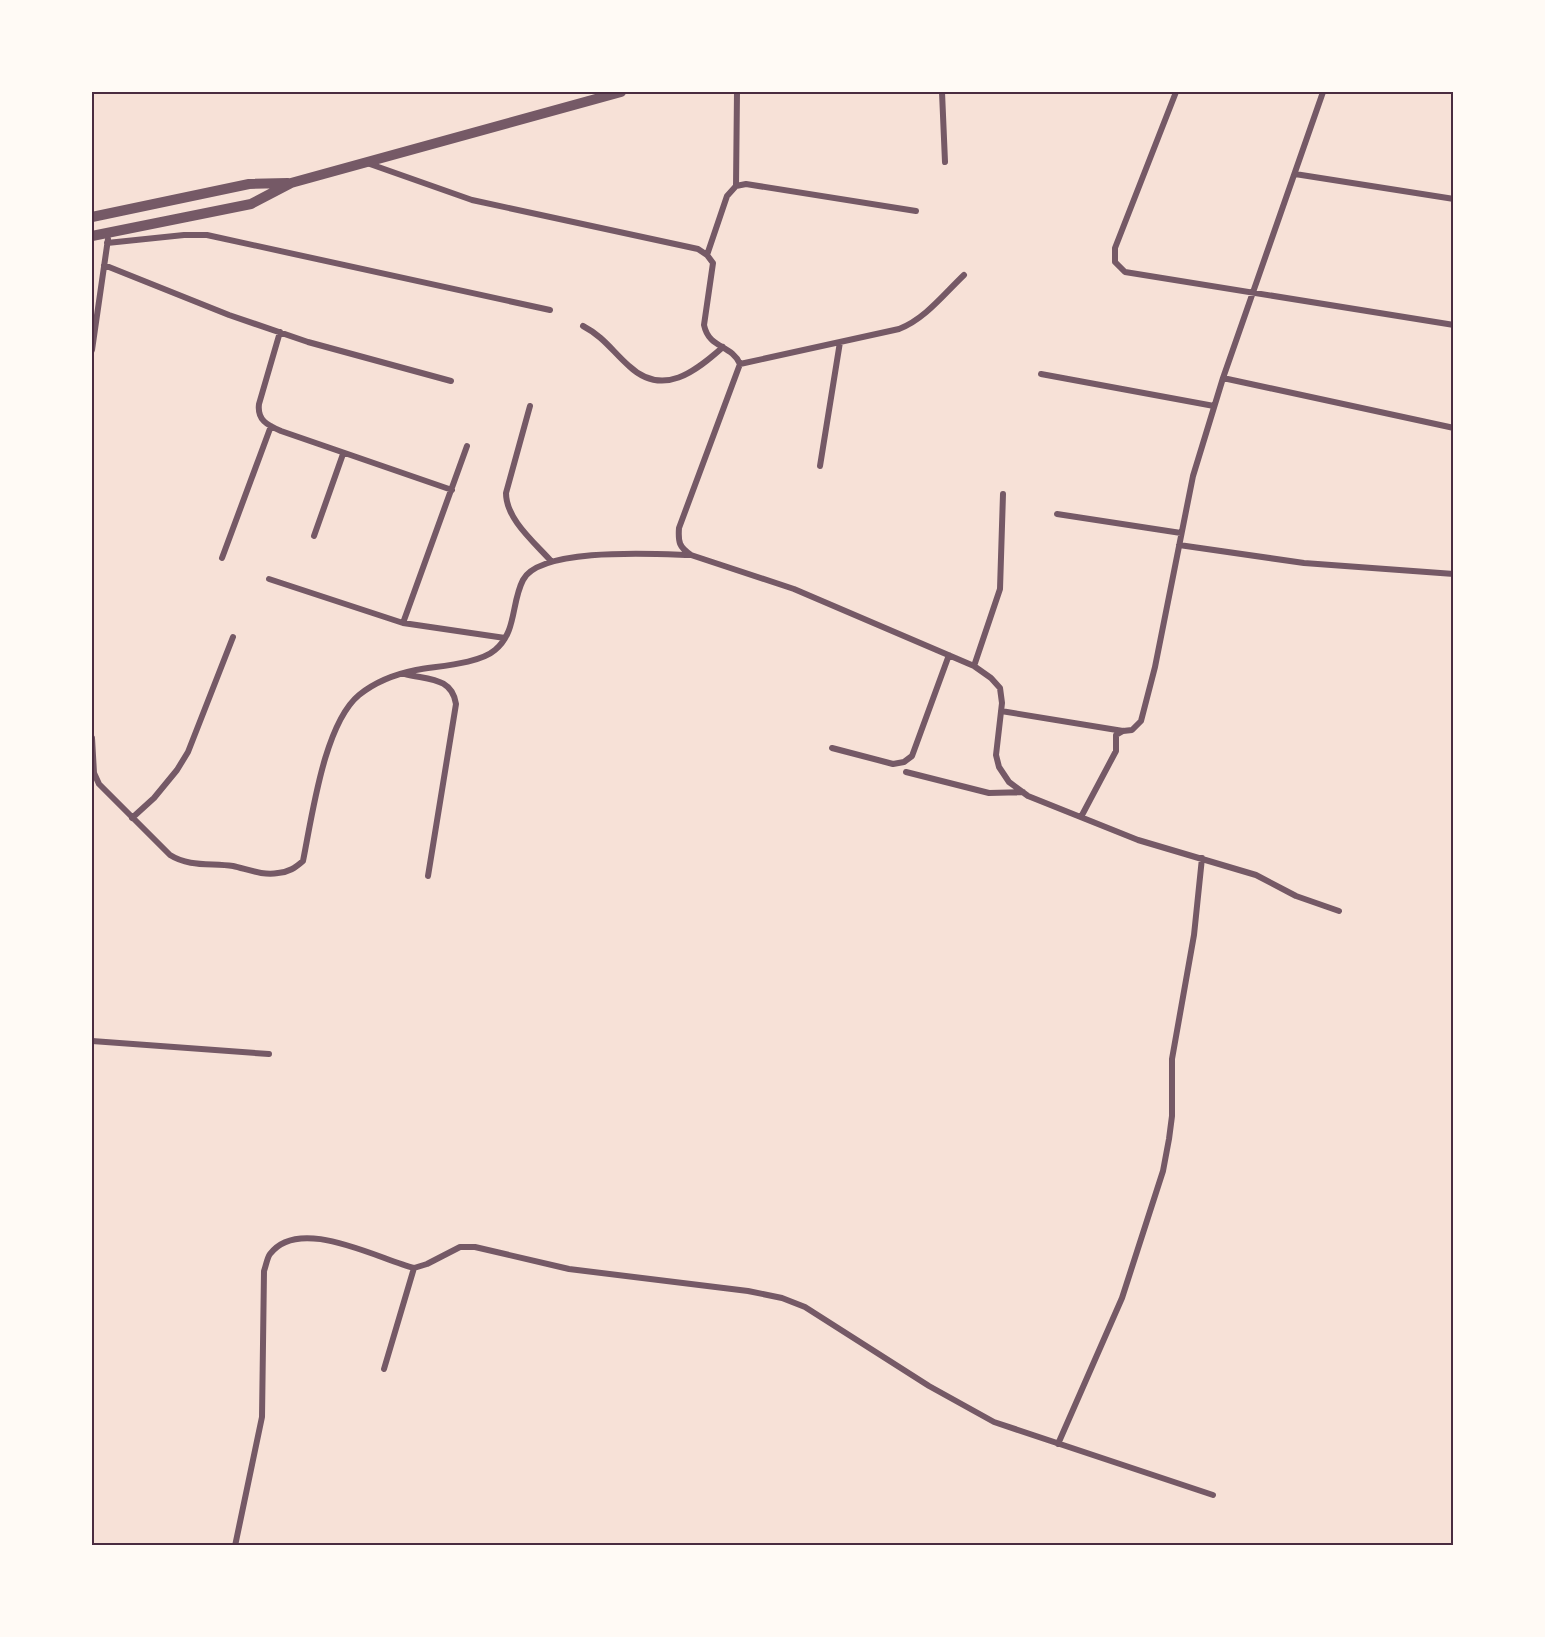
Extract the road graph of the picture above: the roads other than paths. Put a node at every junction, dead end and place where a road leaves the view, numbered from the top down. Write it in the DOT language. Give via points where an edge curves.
graph roads {
  1 [pos="621,92"];
  2 [pos="737,92"];
  3 [pos="942,92"];
  4 [pos="1176,92"];
  5 [pos="1323,92"];
  6 [pos="364,162"];
  7 [pos="945,162"];
  8 [pos="1295,174"];
  9 [pos="291,183"];
  10 [pos="736,186"];
  11 [pos="1454,200"];
  12 [pos="916,211"];
  13 [pos="92,217"];
  14 [pos="92,236"];
  15 [pos="108,238"];
  16 [pos="707,255"];
  17 [pos="104,265"];
  18 [pos="964,275"];
  19 [pos="1253,292"];
  20 [pos="550,310"];
  21 [pos="1454,325"];
  22 [pos="583,326"];
  23 [pos="280,332"];
  24 [pos="840,342"];
  25 [pos="723,347"];
  26 [pos="92,351"];
  27 [pos="740,364"];
  28 [pos="1041,374"];
  29 [pos="1222,378"];
  30 [pos="450,381"];
  31 [pos="530,406"];
  32 [pos="1214,406"];
  33 [pos="271,426"];
  34 [pos="1454,428"];
  35 [pos="467,446"];
  36 [pos="343,454"];
  37 [pos="820,466"];
  38 [pos="452,490"];
  39 [pos="1003,494"];
  40 [pos="1057,514"];
  41 [pos="1181,534"];
  42 [pos="314,536"];
  43 [pos="1179,545"];
  44 [pos="691,555"];
  45 [pos="222,558"];
  46 [pos="550,561"];
  47 [pos="1454,574"];
  48 [pos="269,579"];
  49 [pos="403,623"];
  50 [pos="233,637"];
  51 [pos="505,638"];
  52 [pos="949,655"];
  53 [pos="974,666"];
  54 [pos="402,673"];
  55 [pos="1001,711"];
  56 [pos="1123,731"];
  57 [pos="92,738"];
  58 [pos="832,748"];
  59 [pos="906,772"];
  60 [pos="1023,792"];
  61 [pos="1081,817"];
  62 [pos="132,818"];
  63 [pos="1202,858"];
  64 [pos="428,876"];
  65 [pos="1339,911"];
  66 [pos="92,1041"];
  67 [pos="269,1054"];
  68 [pos="414,1268"];
  69 [pos="384,1369"];
  70 [pos="1058,1444"];
  71 [pos="1213,1496"];
  72 [pos="235,1545"];
  1 -- 6 [label="street"];
  2 -- 10 [label="street"];
  3 -- 7 [label="street"];
  4 -- 19 [label="street" via="1120,233 1115,262 1125,272"];
  5 -- 8 [label="street"];
  6 -- 9 [label="street"];
  6 -- 16 [label="street" via="472,200 698,249"];
  8 -- 11 [label="street"];
  8 -- 19 [label="street"];
  9 -- 13 [label="street" via="249,184"];
  9 -- 15 [label="street" via="251,204"];
  10 -- 12 [label="street" via="746,184"];
  10 -- 16 [label="street" via="728,196"];
  14 -- 15 [label="street"];
  15 -- 17 [label="street"];
  15 -- 20 [label="street" via="207,235"];
  16 -- 25 [label="street" via="712,263 704,325 711,341"];
  17 -- 23 [label="street"];
  17 -- 26 [label="street"];
  18 -- 24 [label="street" via="909,325"];
  19 -- 21 [label="street"];
  19 -- 29 [label="street"];
  22 -- 25 [label="street" via="606,341 630,367 667,381 699,369"];
  23 -- 30 [label="street"];
  23 -- 33 [label="street" via="258,413"];
  24 -- 27 [label="street"];
  24 -- 37 [label="street"];
  25 -- 27 [label="street"];
  27 -- 44 [label="street" via="679,528 678,541"];
  28 -- 32 [label="street"];
  29 -- 32 [label="street"];
  29 -- 34 [label="street"];
  31 -- 46 [label="street" via="506,504"];
  32 -- 41 [label="street"];
  33 -- 36 [label="street"];
  33 -- 45 [label="street"];
  35 -- 38 [label="street"];
  36 -- 38 [label="street"];
  36 -- 42 [label="street"];
  38 -- 49 [label="street"];
  39 -- 53 [label="street" via="1000,589"];
  40 -- 41 [label="street"];
  41 -- 43 [label="street"];
  43 -- 47 [label="street" via="1304,562"];
  43 -- 56 [label="street" via="1145,708 1141,721 1132,730"];
  44 -- 46 [label="street" via="621,554"];
  44 -- 52 [label="street" via="794,589"];
  46 -- 51 [label="street" via="524,578 513,623"];
  48 -- 49 [label="street"];
  49 -- 51 [label="street"];
  50 -- 62 [label="street" via="188,752 154,798"];
  51 -- 54 [label="street" via="494,651 477,658"];
  52 -- 53 [label="street"];
  52 -- 58 [label="street" via="912,756 893,764"];
  53 -- 55 [label="street" via="1000,688"];
  54 -- 62 [label="street" via="357,696 342,714 320,777 303,861 292,870 276,874 180,862"];
  54 -- 64 [label="street" via="446,684 454,692 456,704"];
  55 -- 56 [label="street"];
  55 -- 60 [label="street" via="996,754 999,767 1009,782"];
  56 -- 61 [label="street" via="1116,735 1116,751"];
  57 -- 62 [label="street" via="94,773 99,784"];
  59 -- 60 [label="street" via="989,793"];
  60 -- 61 [label="street"];
  61 -- 63 [label="street" via="1138,840"];
  63 -- 65 [label="street"];
  63 -- 70 [label="street" via="1194,935 1172,1059 1172,1116 1163,1170 1122,1298"];
  66 -- 67 [label="street"];
  68 -- 69 [label="street"];
  68 -- 70 [label="street" via="460,1247 475,1247 569,1269 782,1298 805,1307 969,1409"];
  68 -- 72 [label="street" via="326,1239 284,1242 270,1254 262,1288 262,1417"];
  70 -- 71 [label="street"];
}
